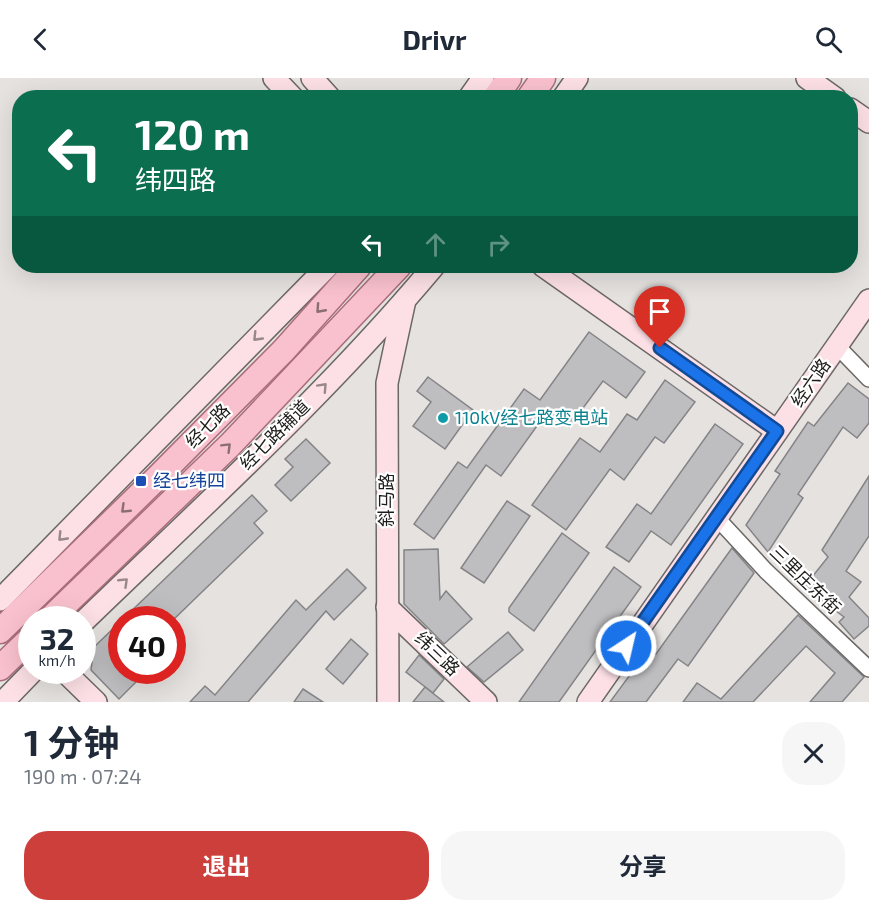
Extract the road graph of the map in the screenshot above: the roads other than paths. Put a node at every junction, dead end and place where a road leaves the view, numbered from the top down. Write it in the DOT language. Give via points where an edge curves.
graph roads {
  1 [pos="274,78"];
  2 [pos="312,78"];
  3 [pos="807,78"];
  4 [pos="285,90"];
  5 [pos="323,90"];
  6 [pos="824,90"];
  7 [pos="321,273"];
  8 [pos="353,273"];
  9 [pos="392,273"];
  10 [pos="428,273"];
  11 [pos="553,273"];
  12 [pos="405,300"];
  13 [pos="869,300"];
  14 [pos="837,346"];
  15 [pos="869,379"];
  16 [pos="777,431"];
  17 [pos="716,517"];
  18 [pos="0,600"];
  19 [pos="64,606"];
  20 [pos="387,607"];
  21 [pos="96,609"];
  22 [pos="0,631"];
  23 [pos="18,651"];
  24 [pos="0,668"];
  25 [pos="869,669"];
  26 [pos="20,684"];
  27 [pos="77,684"];
  28 [pos="3,702"];
  29 [pos="96,702"];
  30 [pos="388,702"];
  31 [pos="486,702"];
  32 [pos="588,702"];
  1 -- 4 [label="street"];
  2 -- 5 [label="street"];
  3 -- 6 [label="street"];
  7 -- 18 [label="street, one-way"];
  8 -- 22 [label="main road, 经七路, one-way" via="284,350"];
  19 -- 9 [label="main road, 经七路, one-way" via="230,445"];
  10 -- 12 [label="street, 经七路辅道"];
  11 -- 16 [label="street"];
  12 -- 20 [label="street, 斜马路" via="387,382"];
  21 -- 12 [label="street, 经七路辅道, one-way" via="301,411"];
  13 -- 14 [label="street, 经六路"];
  14 -- 15 [label="street"];
  14 -- 16 [label="street, 经六路"];
  16 -- 17 [label="street, 经六路"];
  17 -- 25 [label="street, 三里庄东街" via="766,571"];
  17 -- 32 [label="street, 经六路"];
  20 -- 30 [label="street, 斜马路"];
  20 -- 31 [label="street, 纬三路"];
  23 -- 24 [label="main road"];
  26 -- 28 [label="street"];
  27 -- 29 [label="street"];
}
